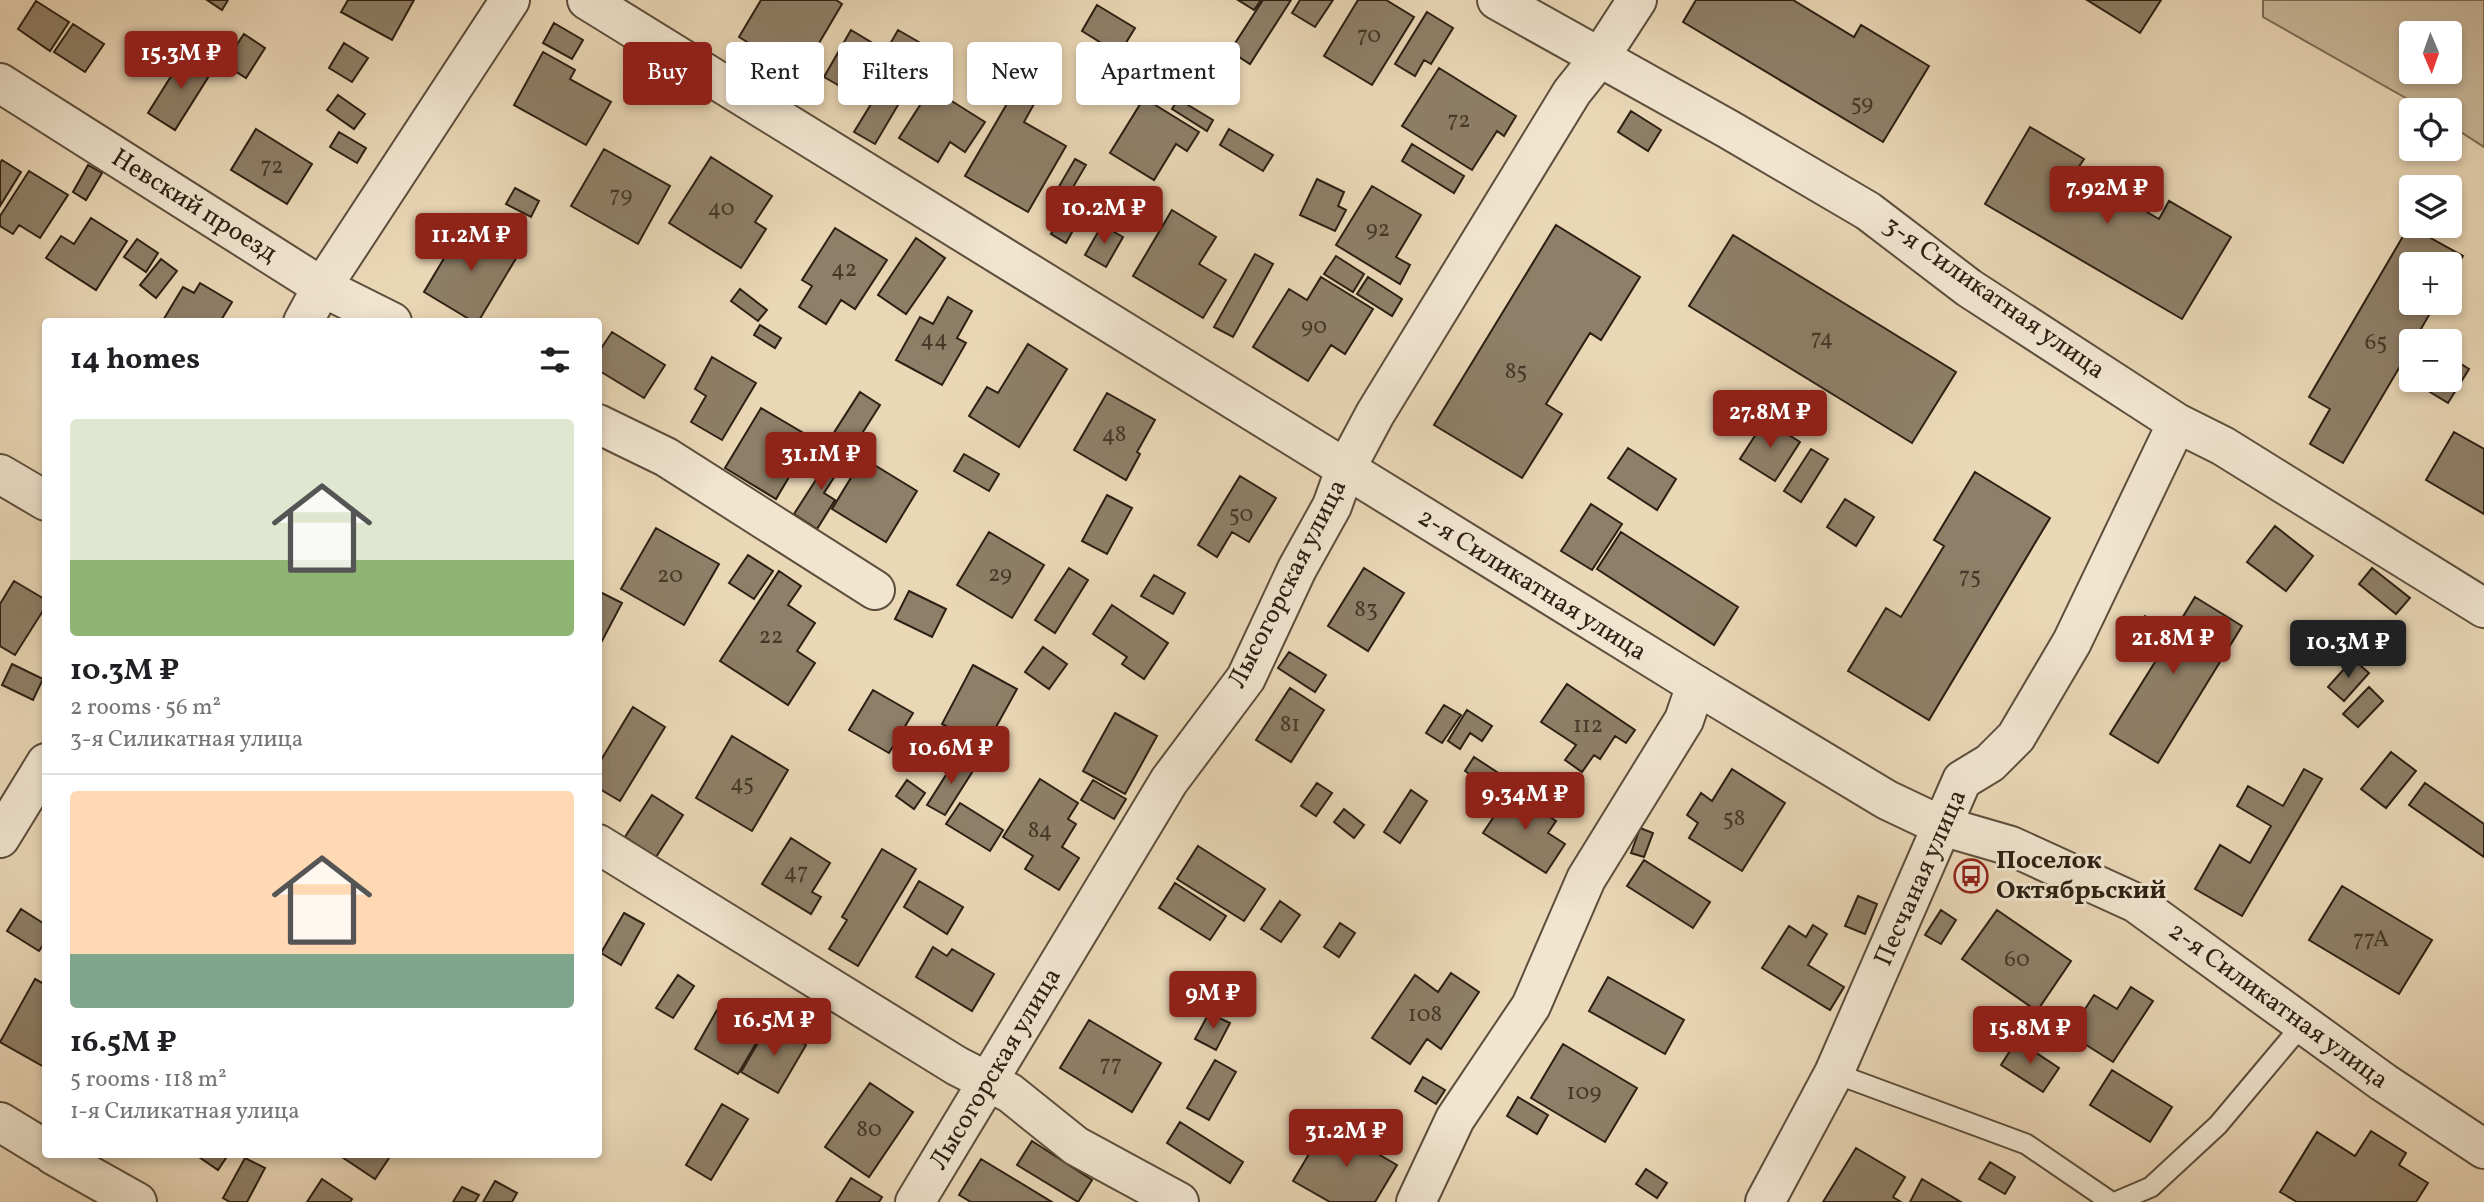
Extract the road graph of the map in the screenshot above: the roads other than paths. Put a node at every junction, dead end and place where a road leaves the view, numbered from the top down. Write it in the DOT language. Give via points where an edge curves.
graph roads {
  1 [pos="510,0"];
  2 [pos="587,0"];
  3 [pos="1497,0"];
  4 [pos="1637,0"];
  5 [pos="1600,57"];
  6 [pos="0,83"];
  7 [pos="322,287"];
  8 [pos="305,318"];
  9 [pos="384,318"];
  10 [pos="2177,423"];
  11 [pos="602,426"];
  12 [pos="1345,470"];
  13 [pos="0,474"];
  14 [pos="42,498"];
  15 [pos="875,590"];
  16 [pos="2484,608"];
  17 [pos="1696,685"];
  18 [pos="42,770"];
  19 [pos="1942,826"];
  20 [pos="0,838"];
  21 [pos="602,846"];
  22 [pos="2302,1025"];
  23 [pos="1834,1073"];
  24 [pos="989,1081"];
  25 [pos="0,1122"];
  26 [pos="42,1148"];
  27 [pos="2484,1149"];
  28 [pos="58,1158"];
  29 [pos="137,1202"];
  30 [pos="915,1202"];
  31 [pos="1179,1202"];
  32 [pos="1416,1202"];
  33 [pos="1765,1202"];
  34 [pos="2114,1202"];
  1 -- 7 [label="street"];
  2 -- 12 [label="street, 2-я Силикатная улица"];
  3 -- 5 [label="street, 3-я Силикатная улица"];
  4 -- 5 [label="street, Лысогорская улица"];
  5 -- 10 [label="street, 3-я Силикатная улица" via="1868,211 1969,288"];
  5 -- 12 [label="street, Лысогорская улица" via="1572,92"];
  6 -- 7 [label="street, Невский проезд"];
  7 -- 8 [label="street"];
  7 -- 9 [label="street, Невский проезд"];
  10 -- 16 [label="street, 3-я Силикатная улица" via="2222,446"];
  10 -- 19 [label="street, Песчаная улица" via="2072,642 2016,737 1990,763 1962,780"];
  11 -- 15 [label="street" via="666,457"];
  12 -- 17 [label="street, 2-я Силикатная улица"];
  12 -- 24 [label="street, Лысогорская улица" via="1332,506 1246,678 1169,781"];
  13 -- 14 [label="street"];
  17 -- 19 [label="street, 2-я Силикатная улица" via="1886,800"];
  17 -- 32 [label="street" via="1684,720 1586,879 1531,1006 1455,1119"];
  18 -- 20 [label="street"];
  19 -- 22 [label="street, 2-я Силикатная улица" via="2011,846 2136,903"];
  19 -- 23 [label="street, Песчаная улица"];
  21 -- 24 [label="street" via="957,1066"];
  22 -- 27 [label="street, 2-я Силикатная улица"];
  22 -- 34 [label="lane" via="2218,1125 2151,1187"];
  23 -- 33 [label="street, Песчаная улица"];
  23 -- 34 [label="lane" via="2026,1144"];
  24 -- 30 [label="street, Лысогорская улица"];
  24 -- 31 [label="street" via="1076,1146"];
  25 -- 26 [label="street"];
  28 -- 29 [label="street"];
}
